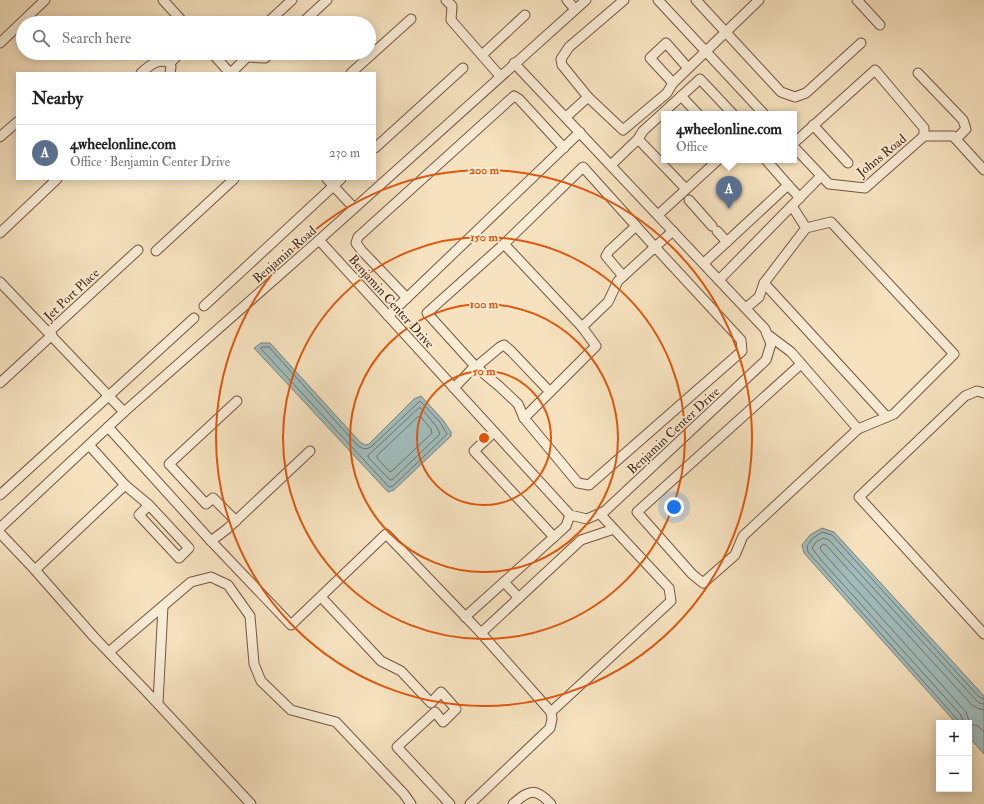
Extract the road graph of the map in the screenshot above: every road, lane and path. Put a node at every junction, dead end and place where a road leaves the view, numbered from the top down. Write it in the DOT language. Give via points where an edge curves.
graph roads {
  1 [pos="45,0"];
  2 [pos="292,0"];
  3 [pos="327,0"];
  4 [pos="446,0"];
  5 [pos="567,0"];
  6 [pos="586,0"];
  7 [pos="624,0"];
  8 [pos="658,0"];
  9 [pos="696,0"];
  10 [pos="759,0"];
  11 [pos="857,0"];
  12 [pos="168,2"];
  13 [pos="575,9"];
  14 [pos="525,15"];
  15 [pos="28,16"];
  16 [pos="179,16"];
  17 [pos="275,16"];
  18 [pos="310,16"];
  19 [pos="411,19"];
  20 [pos="880,25"];
  21 [pos="16,28"];
  22 [pos="726,32"];
  23 [pos="0,43"];
  24 [pos="861,43"];
  25 [pos="376,50"];
  26 [pos="705,51"];
  27 [pos="482,55"];
  28 [pos="161,60"];
  29 [pos="161,60"];
  30 [pos="173,60"];
  31 [pos="218,60"];
  32 [pos="242,60"];
  33 [pos="365,60"];
  34 [pos="170,63"];
  35 [pos="514,63"];
  36 [pos="463,68"];
  37 [pos="688,68"];
  38 [pos="142,72"];
  39 [pos="170,72"];
  40 [pos="229,72"];
  41 [pos="231,72"];
  42 [pos="351,72"];
  43 [pos="918,73"];
  44 [pos="500,76"];
  45 [pos="673,83"];
  46 [pos="681,96"];
  47 [pos="588,97"];
  48 [pos="665,111"];
  49 [pos="695,111"];
  50 [pos="730,111"];
  51 [pos="761,111"];
  52 [pos="661,114"];
  53 [pos="566,117"];
  54 [pos="16,123"];
  55 [pos="814,125"];
  56 [pos="580,132"];
  57 [pos="924,136"];
  58 [pos="0,137"];
  59 [pos="956,139"];
  60 [pos="638,140"];
  61 [pos="797,140"];
  62 [pos="376,147"];
  63 [pos="564,148"];
  64 [pos="797,149"];
  65 [pos="715,163"];
  66 [pos="769,163"];
  67 [pos="848,163"];
  68 [pos="611,165"];
  69 [pos="984,168"];
  70 [pos="821,176"];
  71 [pos="56,180"];
  72 [pos="233,180"];
  73 [pos="330,182"];
  74 [pos="788,185"];
  75 [pos="686,189"];
  76 [pos="800,198"];
  77 [pos="689,200"];
  78 [pos="792,206"];
  79 [pos="354,208"];
  80 [pos="658,215"];
  81 [pos="636,226"];
  82 [pos="806,228"];
  83 [pos="673,231"];
  84 [pos="0,233"];
  85 [pos="319,240"];
  86 [pos="727,242"];
  87 [pos="504,244"];
  88 [pos="655,248"];
  89 [pos="138,250"];
  90 [pos="156,252"];
  91 [pos="704,263"];
  92 [pos="623,276"];
  93 [pos="719,280"];
  94 [pos="0,282"];
  95 [pos="764,282"];
  96 [pos="407,298"];
  97 [pos="204,306"];
  98 [pos="746,308"];
  99 [pos="388,316"];
  100 [pos="194,318"];
  101 [pos="582,327"];
  102 [pos="50,334"];
  103 [pos="767,334"];
  104 [pos="801,364"];
  105 [pos="476,367"];
  106 [pos="0,383"];
  107 [pos="454,388"];
  108 [pos="550,392"];
  109 [pos="984,394"];
  110 [pos="109,396"];
  111 [pos="237,401"];
  112 [pos="124,412"];
  113 [pos="887,417"];
  114 [pos="524,418"];
  115 [pos="108,427"];
  116 [pos="858,429"];
  117 [pos="494,432"];
  118 [pos="88,445"];
  119 [pos="310,451"];
  120 [pos="125,485"];
  121 [pos="0,496"];
  122 [pos="149,506"];
  123 [pos="600,514"];
  124 [pos="570,515"];
  125 [pos="236,521"];
  126 [pos="0,528"];
  127 [pos="614,529"];
  128 [pos="0,533"];
  129 [pos="554,537"];
  130 [pos="211,541"];
  131 [pos="35,570"];
  132 [pos="504,582"];
  133 [pos="321,597"];
  134 [pos="519,598"];
  135 [pos="163,606"];
  136 [pos="465,617"];
  137 [pos="481,633"];
  138 [pos="984,634"];
  139 [pos="109,652"];
  140 [pos="158,703"];
  141 [pos="431,703"];
  142 [pos="435,712"];
  143 [pos="552,712"];
  144 [pos="251,804"];
  145 [pos="411,804"];
  146 [pos="450,804"];
  147 [pos="470,804"];
  148 [pos="513,804"];
  149 [pos="550,804"];
  1 -- 15 [label="street"];
  2 -- 17 [label="street"];
  3 -- 18 [label="street"];
  4 -- 27 [label="street" via="452,6 451,20"];
  5 -- 13 [label="street"];
  6 -- 13 [label="street, Benjamin Road"];
  7 -- 47 [label="street" via="569,47 561,59 562,65"];
  8 -- 26 [label="street"];
  9 -- 22 [label="street"];
  10 -- 22 [label="street"];
  11 -- 20 [label="street"];
  12 -- 16 [label="street"];
  13 -- 35 [label="street, Benjamin Road"];
  14 -- 27 [label="street"];
  19 -- 25 [label="street"];
  21 -- 23 [label="street"];
  22 -- 24 [label="street" via="781,92 796,97 806,93"];
  22 -- 26 [label="street"];
  26 -- 37 [label="street"];
  26 -- 51 [label="street"];
  27 -- 44 [label="street"];
  28 -- 38 [label="street"];
  29 -- 34 [label="street"];
  30 -- 34 [label="street"];
  31 -- 40 [label="street"];
  32 -- 41 [label="street"];
  33 -- 42 [label="street"];
  34 -- 39 [label="street"];
  35 -- 44 [label="street, Benjamin Road"];
  35 -- 53 [label="street"];
  36 -- 62 [label="street"];
  37 -- 45 [label="street"];
  37 -- 45 [label="street" via="666,43 650,58"];
  43 -- 59 [label="street" via="966,124 966,129"];
  44 -- 79 [label="street, Benjamin Road"];
  45 -- 47 [label="street" via="667,93 623,130"];
  46 -- 48 [label="street"];
  46 -- 49 [label="street"];
  46 -- 50 [label="street" via="700,79"];
  47 -- 53 [label="street"];
  52 -- 60 [label="street" via="643,131"];
  53 -- 56 [label="street"];
  54 -- 58 [label="street"];
  55 -- 57 [label="street" via="875,70 924,128"];
  55 -- 61 [label="street"];
  55 -- 67 [label="street"];
  56 -- 63 [label="street"];
  56 -- 68 [label="street"];
  57 -- 59 [label="street, Johns Road" via="953,136"];
  57 -- 70 [label="street, Johns Road" via="865,188 829,184"];
  59 -- 69 [label="street"];
  60 -- 68 [label="street"];
  60 -- 75 [label="street"];
  63 -- 96 [label="street"];
  63 -- 96 [label="street" via="514,96 358,237 356,242 362,251"];
  64 -- 70 [label="street, Johns Road"];
  65 -- 75 [label="street"];
  66 -- 74 [label="street"];
  68 -- 80 [label="street"];
  70 -- 76 [label="street"];
  71 -- 84 [label="street"];
  72 -- 90 [label="street"];
  73 -- 79 [label="street"];
  73 -- 97 [label="street"];
  74 -- 76 [label="street"];
  74 -- 86 [label="street"];
  75 -- 80 [label="street"];
  76 -- 78 [label="street"];
  77 -- 86 [label="street"];
  78 -- 82 [label="street"];
  78 -- 93 [label="street"];
  79 -- 85 [label="street, Benjamin Road"];
  80 -- 83 [label="street"];
  81 -- 87 [label="street" via="583,167"];
  81 -- 88 [label="street"];
  81 -- 92 [label="street" via="606,256"];
  82 -- 95 [label="street"];
  82 -- 113 [label="street" via="831,222 954,354 894,414"];
  83 -- 88 [label="street"];
  83 -- 91 [label="street"];
  85 -- 99 [label="street, Benjamin Center Drive"];
  85 -- 112 [label="street, Benjamin Road"];
  86 -- 91 [label="street"];
  87 -- 101 [label="street"];
  87 -- 105 [label="street" via="427,313"];
  88 -- 92 [label="street"];
  88 -- 114 [label="street" via="741,340 742,351 589,485 578,483"];
  89 -- 102 [label="street, Jet Port Place"];
  91 -- 93 [label="street"];
  92 -- 101 [label="street" via="608,302"];
  93 -- 98 [label="street"];
  94 -- 102 [label="street"];
  95 -- 98 [label="street" via="759,297"];
  95 -- 113 [label="street"];
  96 -- 99 [label="street"];
  98 -- 103 [label="street"];
  99 -- 107 [label="street, Benjamin Center Drive"];
  100 -- 110 [label="street"];
  101 -- 108 [label="street" via="596,346"];
  102 -- 106 [label="street"];
  102 -- 110 [label="street, Jet Port Place"];
  103 -- 104 [label="street" via="791,352"];
  103 -- 123 [label="street, Benjamin Center Drive" via="771,344 766,360"];
  104 -- 116 [label="street"];
  104 -- 116 [label="street" via="638,512 682,563 704,583 735,555 743,536"];
  105 -- 107 [label="street"];
  105 -- 108 [label="street" via="504,345"];
  105 -- 114 [label="street" via="518,404"];
  107 -- 117 [label="street, Benjamin Center Drive"];
  108 -- 114 [label="street"];
  109 -- 138 [label="street" via="977,391 966,396 859,497"];
  110 -- 112 [label="street, Jet Port Place"];
  110 -- 121 [label="street"];
  111 -- 125 [label="street" via="169,464 206,504 213,498"];
  112 -- 115 [label="street, Benjamin Road"];
  113 -- 116 [label="street"];
  115 -- 118 [label="street, Benjamin Road"];
  115 -- 130 [label="street"];
  117 -- 124 [label="street, Benjamin Center Drive"];
  117 -- 129 [label="street" via="474,451"];
  118 -- 120 [label="street"];
  118 -- 126 [label="street, Benjamin Road"];
  119 -- 125 [label="street"];
  120 -- 122 [label="street"];
  120 -- 131 [label="street"];
  122 -- 122 [label="street" via="189,548 179,558 139,515"];
  123 -- 124 [label="street, Benjamin Center Drive" via="587,519"];
  123 -- 127 [label="street"];
  124 -- 129 [label="street" via="566,526"];
  125 -- 130 [label="street"];
  127 -- 134 [label="street" via="581,540"];
  127 -- 143 [label="street" via="670,588 671,601"];
  128 -- 131 [label="street"];
  129 -- 132 [label="street"];
  130 -- 133 [label="street" via="291,625"];
  131 -- 139 [label="street"];
  132 -- 134 [label="street"];
  132 -- 136 [label="street"];
  133 -- 136 [label="street" via="386,534"];
  133 -- 141 [label="street" via="381,662 401,671"];
  134 -- 137 [label="street"];
  135 -- 139 [label="street"];
  135 -- 140 [label="street"];
  135 -- 145 [label="street" via="191,582 211,577 228,585 250,616 254,664 261,681 291,710 336,722"];
  136 -- 137 [label="street"];
  137 -- 143 [label="street"];
  139 -- 140 [label="street"];
  140 -- 144 [label="street"];
  141 -- 142 [label="street" via="428,705"];
  141 -- 142 [label="street" via="441,692 456,709 443,722"];
  142 -- 146 [label="street" via="396,747"];
  143 -- 147 [label="street" via="550,728"];
  148 -- 149 [label="street" via="527,792 543,796"];
}
